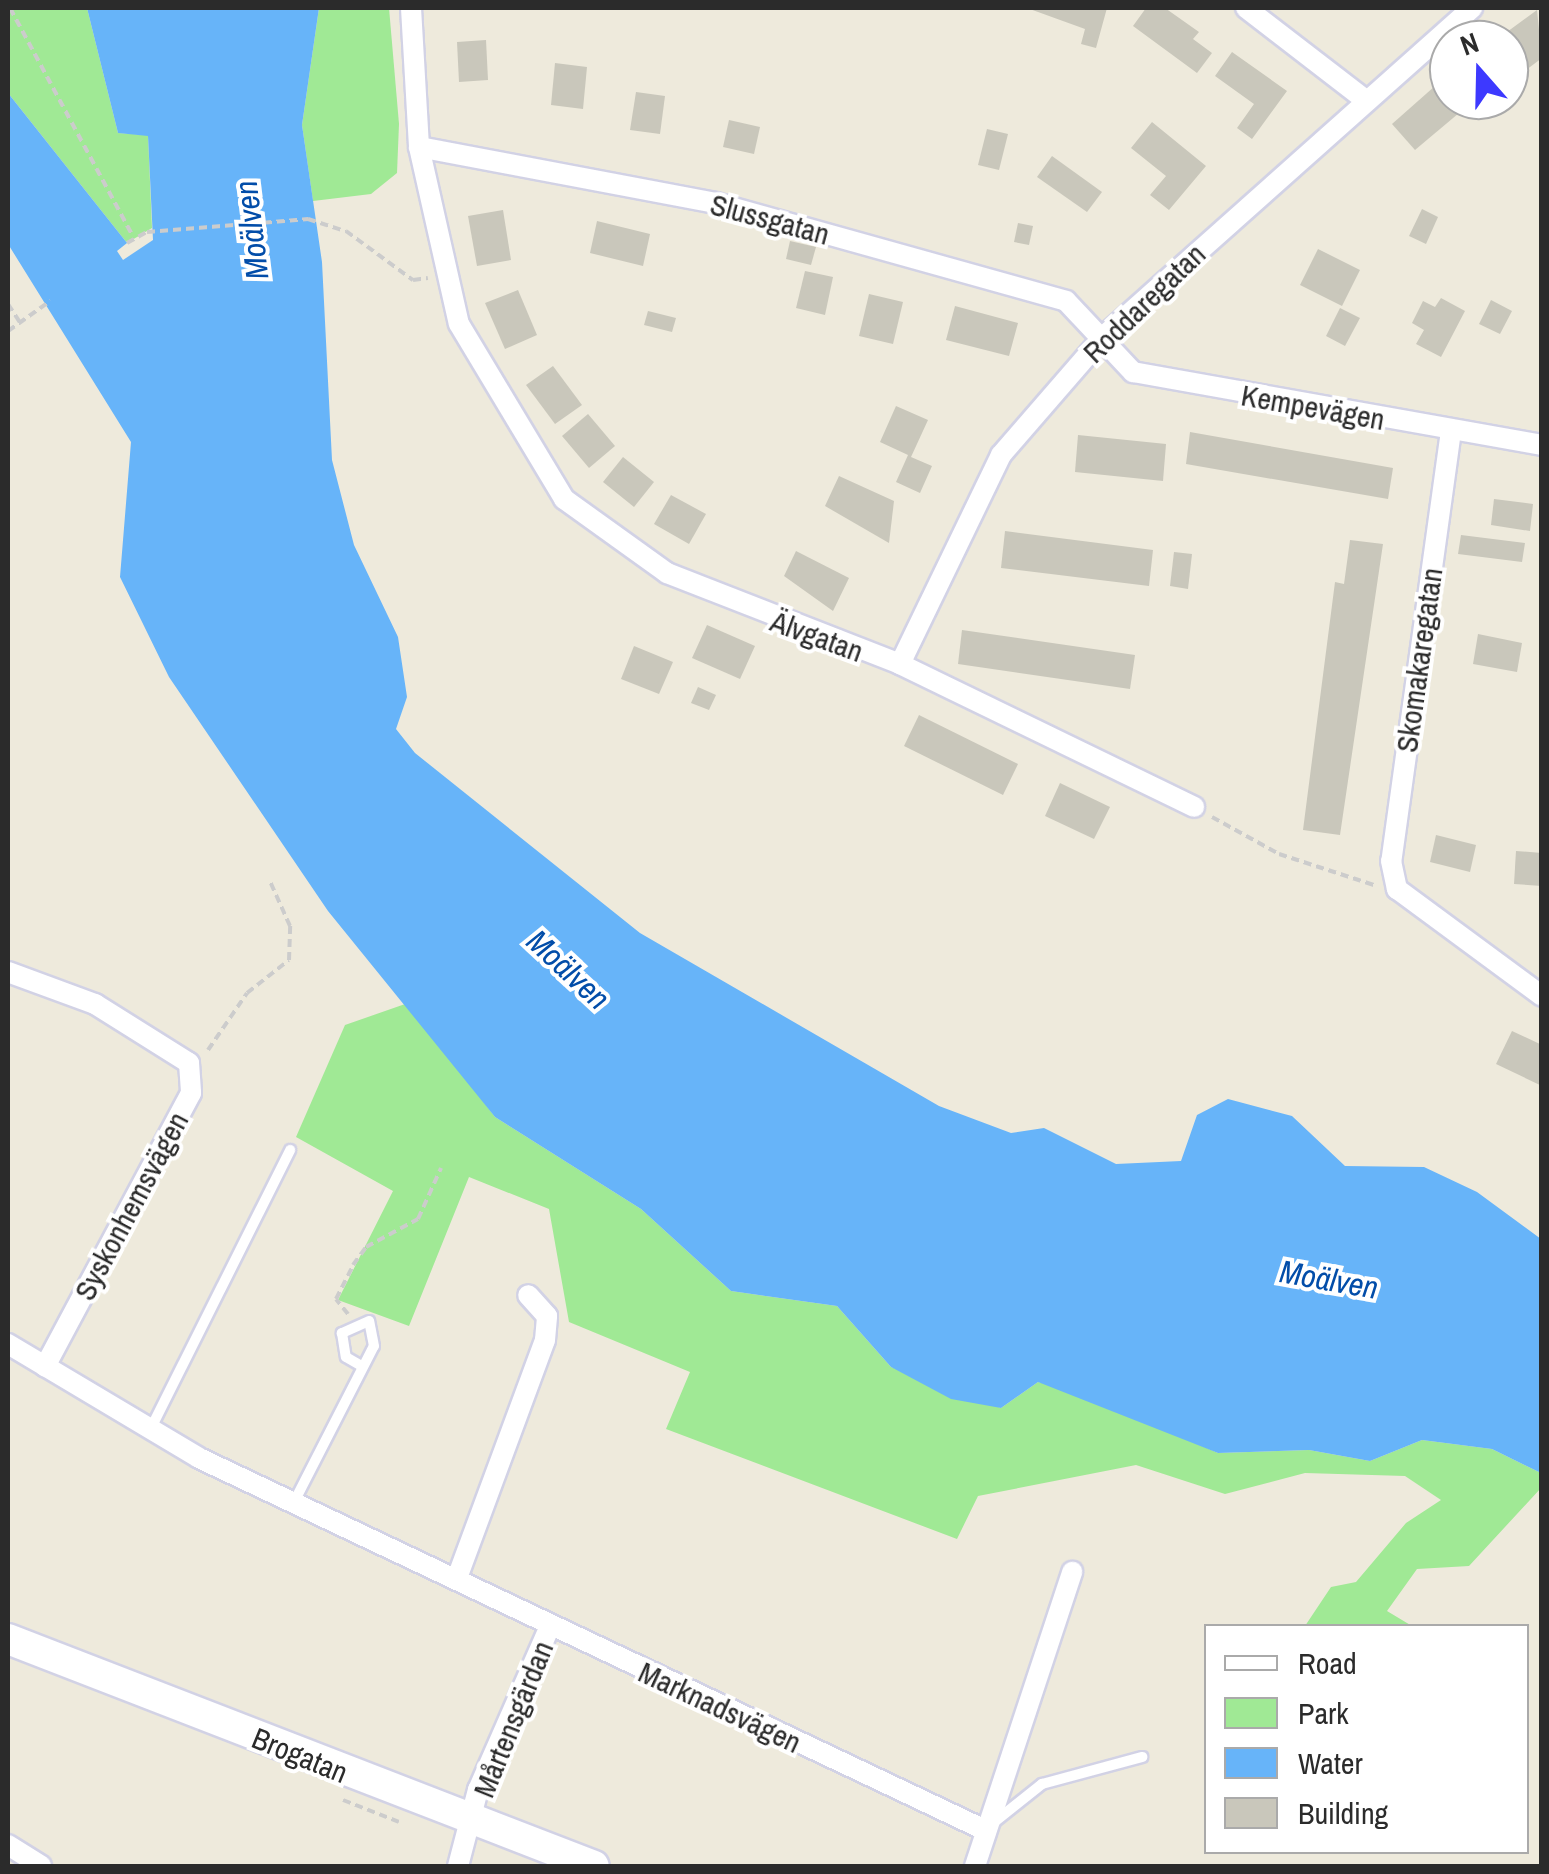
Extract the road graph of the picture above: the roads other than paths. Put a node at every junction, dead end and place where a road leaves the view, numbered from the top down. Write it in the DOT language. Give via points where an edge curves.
graph roads {
  1 [pos="410,8"];
  2 [pos="1246,8"];
  3 [pos="1472,8"];
  4 [pos="1364,99"];
  5 [pos="419,147"];
  6 [pos="1105,335"];
  7 [pos="1451,431"];
  8 [pos="1542,445"];
  9 [pos="900,664"];
  10 [pos="1194,807"];
  11 [pos="8,972"];
  12 [pos="1542,996"];
  13 [pos="290,1150"];
  14 [pos="528,1295"];
  15 [pos="8,1344"];
  16 [pos="360,1365"];
  17 [pos="45,1366"];
  18 [pos="151,1428"];
  19 [pos="294,1502"];
  20 [pos="1072,1572"];
  21 [pos="458,1578"];
  22 [pos="550,1628"];
  23 [pos="8,1638"];
  24 [pos="1142,1756"];
  25 [pos="475,1824"];
  26 [pos="985,1830"];
  27 [pos="8,1845"];
  28 [pos="41,1866"];
  29 [pos="458,1866"];
  30 [pos="594,1866"];
  31 [pos="974,1866"];
  1 -- 5 [label="street, Älvgatan"];
  2 -- 4 [label="street"];
  3 -- 4 [label="street, Roddaregatan"];
  4 -- 6 [label="street, Roddaregatan"];
  5 -- 6 [label="street, Slussgatan" via="734,208 1066,301"];
  5 -- 9 [label="street, Älvgatan" via="447,273 487,379 564,499 667,573"];
  6 -- 7 [label="street, Kempevägen" via="1134,372"];
  6 -- 9 [label="street, Roddaregatan" via="1002,455"];
  7 -- 8 [label="street, Kempevägen"];
  7 -- 12 [label="street, Skomakaregatan" via="1391,861 1397,889"];
  9 -- 10 [label="street, Älvgatan"];
  11 -- 17 [label="street, Syskonhemsvägen" via="95,1004 175,1048 190,1080"];
  13 -- 18 [label="lane"];
  14 -- 21 [label="street" via="547,1316 544,1340"];
  15 -- 17 [label="street, Marknadsvägen"];
  16 -- 16 [label="lane" via="376,1333 369,1321 353,1322 342,1349"];
  16 -- 19 [label="lane"];
  17 -- 18 [label="street, Marknadsvägen"];
  18 -- 19 [label="street, Marknadsvägen"];
  19 -- 21 [label="street, Marknadsvägen"];
  20 -- 26 [label="street"];
  21 -- 22 [label="street, Marknadsvägen"];
  22 -- 25 [label="street, Mårtensgärdan" via="478,1790"];
  22 -- 26 [label="street, Marknadsvägen"];
  23 -- 25 [label="main road, Brogatan"];
  24 -- 26 [label="lane" via="1042,1784"];
  25 -- 29 [label="street, Mårtensgärdan"];
  25 -- 30 [label="main road, Brogatan"];
  26 -- 31 [label="street"];
  27 -- 28 [label="street"];
}
